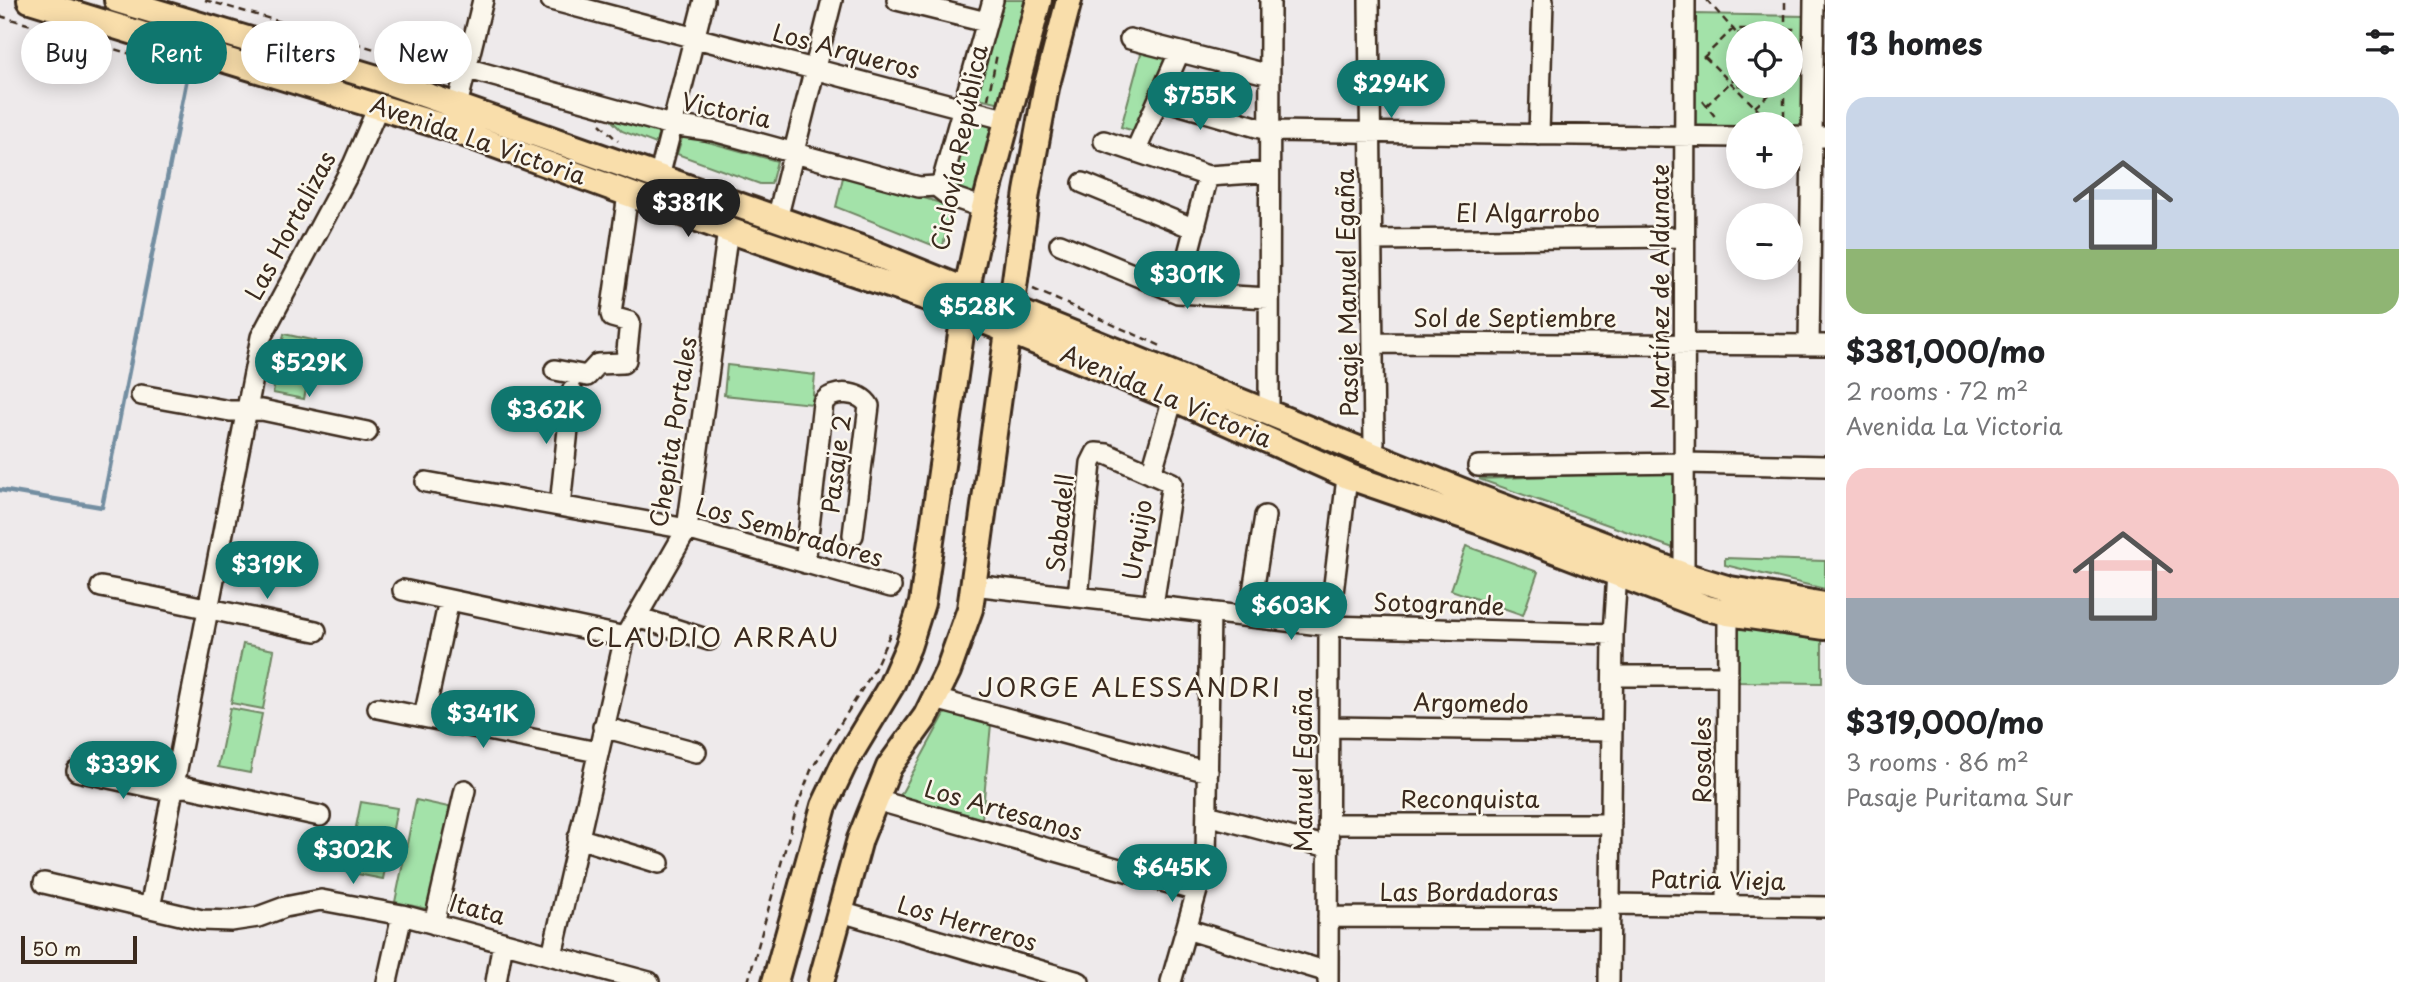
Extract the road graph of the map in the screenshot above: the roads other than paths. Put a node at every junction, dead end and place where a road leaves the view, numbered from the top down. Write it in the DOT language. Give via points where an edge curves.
graph roads {
  1 [pos="30,0"];
  2 [pos="117,0"];
  3 [pos="482,0"];
  4 [pos="551,0"];
  5 [pos="704,0"];
  6 [pos="832,0"];
  7 [pos="897,0"];
  8 [pos="993,0"];
  9 [pos="1039,0"];
  10 [pos="1069,0"];
  11 [pos="1270,0"];
  12 [pos="1369,0"];
  13 [pos="1543,0"];
  14 [pos="1685,0"];
  15 [pos="1814,0"];
  16 [pos="986,22"];
  17 [pos="694,38"];
  18 [pos="1130,39"];
  19 [pos="472,40"];
  20 [pos="1179,53"];
  21 [pos="815,69"];
  22 [pos="472,70"];
  23 [pos="1270,75"];
  24 [pos="461,84"];
  25 [pos="1160,99"];
  26 [pos="379,105"];
  27 [pos="962,108"];
  28 [pos="454,117"];
  29 [pos="996,117"];
  30 [pos="671,125"];
  31 [pos="1270,131"];
  32 [pos="1371,131"];
  33 [pos="1685,131"];
  34 [pos="1539,135"];
  35 [pos="1726,136"];
  36 [pos="1818,136"];
  37 [pos="1104,141"];
  38 [pos="1136,150"];
  39 [pos="794,152"];
  40 [pos="1269,172"];
  41 [pos="1208,176"];
  42 [pos="659,177"];
  43 [pos="1083,183"];
  44 [pos="936,186"];
  45 [pos="628,194"];
  46 [pos="984,208"];
  47 [pos="777,219"];
  48 [pos="1195,229"];
  49 [pos="728,230"];
  50 [pos="1685,237"];
  51 [pos="1818,238"];
  52 [pos="1372,240"];
  53 [pos="1060,244"];
  54 [pos="1178,293"];
  55 [pos="1269,298"];
  56 [pos="967,302"];
  57 [pos="1009,319"];
  58 [pos="1373,343"];
  59 [pos="1685,345"];
  60 [pos="1817,345"];
  61 [pos="555,370"];
  62 [pos="572,391"];
  63 [pos="141,395"];
  64 [pos="1173,398"];
  65 [pos="246,409"];
  66 [pos="1269,414"];
  67 [pos="367,432"];
  68 [pos="1369,454"];
  69 [pos="1685,463"];
  70 [pos="1478,466"];
  71 [pos="1825,466"];
  72 [pos="1151,474"];
  73 [pos="1350,477"];
  74 [pos="426,482"];
  75 [pos="1172,483"];
  76 [pos="561,506"];
  77 [pos="1265,516"];
  78 [pos="687,529"];
  79 [pos="853,535"];
  80 [pos="805,563"];
  81 [pos="1621,563"];
  82 [pos="1684,575"];
  83 [pos="973,585"];
  84 [pos="101,587"];
  85 [pos="891,587"];
  86 [pos="402,590"];
  87 [pos="1078,597"];
  88 [pos="449,600"];
  89 [pos="1153,605"];
  90 [pos="1825,605"];
  91 [pos="207,607"];
  92 [pos="1210,612"];
  93 [pos="1728,614"];
  94 [pos="637,617"];
  95 [pos="1249,617"];
  96 [pos="1329,626"];
  97 [pos="1825,627"];
  98 [pos="316,631"];
  99 [pos="1613,634"];
  100 [pos="625,637"];
  101 [pos="709,640"];
  102 [pos="1613,676"];
  103 [pos="1728,676"];
  104 [pos="935,698"];
  105 [pos="377,708"];
  106 [pos="424,717"];
  107 [pos="603,727"];
  108 [pos="1329,727"];
  109 [pos="1612,731"];
  110 [pos="597,752"];
  111 [pos="696,752"];
  112 [pos="76,771"];
  113 [pos="1208,772"];
  114 [pos="172,787"];
  115 [pos="466,790"];
  116 [pos="876,800"];
  117 [pos="1207,815"];
  118 [pos="320,816"];
  119 [pos="1328,824"];
  120 [pos="1611,824"];
  121 [pos="578,838"];
  122 [pos="1328,847"];
  123 [pos="659,863"];
  124 [pos="44,883"];
  125 [pos="1197,891"];
  126 [pos="1727,906"];
  127 [pos="1825,907"];
  128 [pos="149,908"];
  129 [pos="1610,911"];
  130 [pos="841,912"];
  131 [pos="402,915"];
  132 [pos="1328,917"];
  133 [pos="434,924"];
  134 [pos="1186,929"];
  135 [pos="503,942"];
  136 [pos="552,955"];
  137 [pos="1328,977"];
  138 [pos="387,982"];
  139 [pos="496,982"];
  140 [pos="649,982"];
  141 [pos="775,982"];
  142 [pos="821,982"];
  143 [pos="1079,982"];
  144 [pos="1171,982"];
  145 [pos="1609,982"];
  1 -- 26 [label="main road, Avenida La Victoria"];
  2 -- 28 [label="main road, Avenida La Victoria" via="377,78"];
  3 -- 19 [label="street"];
  4 -- 17 [label="street, Los Arqueros"];
  5 -- 17 [label="street"];
  6 -- 21 [label="street"];
  7 -- 16 [label="street"];
  8 -- 16 [label="street"];
  9 -- 29 [label="main road"];
  10 -- 57 [label="main road" via="1034,148"];
  11 -- 23 [label="street"];
  12 -- 32 [label="street, Pasaje Manuel Egaña"];
  13 -- 34 [label="street"];
  14 -- 33 [label="street, Martínez de Aldunate"];
  15 -- 36 [label="street"];
  16 -- 27 [label="street"];
  17 -- 21 [label="street, Los Arqueros"];
  17 -- 30 [label="street"];
  18 -- 20 [label="street"];
  20 -- 23 [label="street"];
  20 -- 25 [label="street"];
  21 -- 27 [label="street, Los Arqueros"];
  21 -- 39 [label="street"];
  22 -- 30 [label="street, Victoria"];
  23 -- 31 [label="street"];
  24 -- 28 [label="street"];
  25 -- 31 [label="street"];
  25 -- 38 [label="street"];
  26 -- 28 [label="main road, Avenida La Victoria"];
  26 -- 65 [label="street, Las Hortalizas" via="353,165 265,329"];
  27 -- 29 [label="street, Los Arqueros"];
  27 -- 44 [label="street" via="942,182"];
  28 -- 42 [label="main road, Avenida La Victoria"];
  28 -- 45 [label="main road, Avenida La Victoria"];
  29 -- 46 [label="main road"];
  30 -- 39 [label="street, Victoria"];
  30 -- 42 [label="street"];
  31 -- 32 [label="street"];
  31 -- 40 [label="street"];
  32 -- 34 [label="street"];
  32 -- 52 [label="street, Pasaje Manuel Egaña"];
  33 -- 34 [label="street"];
  33 -- 35 [label="street"];
  33 -- 50 [label="street, Martínez de Aldunate"];
  36 -- 51 [label="street"];
  37 -- 38 [label="street"];
  38 -- 41 [label="street"];
  39 -- 44 [label="street, Victoria" via="919,187"];
  39 -- 47 [label="street"];
  40 -- 41 [label="street"];
  40 -- 55 [label="street"];
  41 -- 48 [label="street"];
  42 -- 47 [label="main road, Avenida La Victoria"];
  43 -- 48 [label="street"];
  44 -- 46 [label="street" via="949,196"];
  45 -- 49 [label="main road, Avenida La Victoria"];
  45 -- 61 [label="street" via="611,314 630,322 626,360 598,364 587,376"];
  46 -- 56 [label="main road"];
  47 -- 56 [label="main road, Avenida La Victoria" via="866,250"];
  48 -- 54 [label="street"];
  49 -- 56 [label="main road, Avenida La Victoria" via="933,299"];
  49 -- 78 [label="street, Chepita Portales"];
  50 -- 52 [label="street, El Algarrobo"];
  50 -- 59 [label="street, Martínez de Aldunate"];
  51 -- 60 [label="street"];
  52 -- 58 [label="street, Pasaje Manuel Egaña"];
  53 -- 54 [label="street"];
  54 -- 55 [label="street"];
  55 -- 66 [label="street"];
  56 -- 57 [label="main road, Avenida La Victoria"];
  56 -- 141 [label="main road" via="918,615 891,686 824,806"];
  57 -- 64 [label="main road, Avenida La Victoria"];
  57 -- 66 [label="main road, Avenida La Victoria"];
  57 -- 83 [label="main road"];
  58 -- 59 [label="street, Sol de Septiembre"];
  58 -- 68 [label="street, Pasaje Manuel Egaña" via="1374,443"];
  59 -- 60 [label="street, Sol de Septiembre"];
  59 -- 69 [label="street, Martínez de Aldunate"];
  62 -- 76 [label="street"];
  63 -- 65 [label="street" via="230,411"];
  64 -- 72 [label="street, Urquijo"];
  64 -- 73 [label="main road, Avenida La Victoria"];
  65 -- 67 [label="street"];
  65 -- 91 [label="street, Las Hortalizas"];
  66 -- 68 [label="main road, Avenida La Victoria"];
  68 -- 81 [label="main road, Avenida La Victoria"];
  69 -- 70 [label="street"];
  69 -- 71 [label="street"];
  69 -- 82 [label="street, Martínez de Aldunate"];
  72 -- 75 [label="street, Sabadell"];
  72 -- 87 [label="street, Sabadell" via="1096,453 1091,463"];
  73 -- 81 [label="main road, Avenida La Victoria"];
  73 -- 96 [label="street, Manuel Egaña"];
  74 -- 76 [label="street, Los Sembradores"];
  75 -- 89 [label="street, Urquijo"];
  76 -- 78 [label="street, Los Sembradores"];
  77 -- 95 [label="street"];
  78 -- 80 [label="street, Los Sembradores"];
  78 -- 94 [label="street, Chepita Portales"];
  79 -- 80 [label="street, Pasaje 2" via="869,405 863,398 837,393 823,403"];
  80 -- 85 [label="street, Los Sembradores"];
  81 -- 82 [label="main road, Avenida La Victoria"];
  81 -- 93 [label="main road, Avenida La Victoria" via="1707,608"];
  81 -- 99 [label="street"];
  82 -- 90 [label="main road, Avenida La Victoria" via="1730,589"];
  83 -- 87 [label="street, Sotogrande"];
  83 -- 104 [label="main road" via="970,609"];
  84 -- 91 [label="street"];
  86 -- 88 [label="street"];
  87 -- 89 [label="street, Sotogrande"];
  88 -- 100 [label="street"];
  88 -- 106 [label="street"];
  89 -- 92 [label="street, Sotogrande"];
  91 -- 98 [label="street"];
  91 -- 114 [label="street, Las Hortalizas"];
  92 -- 95 [label="street, Sotogrande"];
  92 -- 113 [label="street"];
  93 -- 97 [label="main road, Avenida La Victoria"];
  93 -- 103 [label="street, Rosales"];
  94 -- 100 [label="street, Chepita Portales"];
  94 -- 101 [label="street"];
  95 -- 96 [label="street, Sotogrande"];
  96 -- 99 [label="street, Sotogrande"];
  96 -- 108 [label="street, Manuel Egaña"];
  99 -- 102 [label="street"];
  100 -- 107 [label="street, Chepita Portales"];
  102 -- 103 [label="street"];
  102 -- 109 [label="street"];
  103 -- 126 [label="street, Rosales"];
  104 -- 113 [label="street"];
  104 -- 116 [label="main road" via="888,767"];
  105 -- 106 [label="street"];
  106 -- 110 [label="street"];
  107 -- 110 [label="street, Chepita Portales"];
  107 -- 111 [label="street"];
  108 -- 109 [label="street, Argomedo"];
  108 -- 119 [label="street, Manuel Egaña"];
  109 -- 120 [label="street"];
  110 -- 121 [label="street, Chepita Portales"];
  112 -- 114 [label="street" via="159,789"];
  113 -- 117 [label="street"];
  114 -- 118 [label="street"];
  114 -- 128 [label="street, Las Hortalizas"];
  115 -- 133 [label="street"];
  116 -- 125 [label="street, Los Artesanos"];
  116 -- 130 [label="main road" via="860,839"];
  117 -- 122 [label="street"];
  117 -- 125 [label="street" via="1206,859"];
  119 -- 120 [label="street, Reconquista"];
  119 -- 122 [label="street, Manuel Egaña"];
  120 -- 129 [label="street"];
  121 -- 123 [label="street"];
  121 -- 136 [label="street, Chepita Portales"];
  122 -- 132 [label="street, Manuel Egaña"];
  124 -- 128 [label="street, Itata"];
  125 -- 134 [label="street"];
  126 -- 127 [label="street, Patria Vieja"];
  126 -- 129 [label="street, Patria Vieja"];
  128 -- 131 [label="street, Itata" via="202,920 231,921 321,900"];
  129 -- 132 [label="street, Las Bordadoras"];
  129 -- 145 [label="street"];
  130 -- 142 [label="main road"];
  130 -- 143 [label="street, Los Herreros"];
  131 -- 133 [label="street, Itata"];
  131 -- 138 [label="street"];
  132 -- 137 [label="street, Manuel Egaña"];
  133 -- 135 [label="street, Itata"];
  134 -- 137 [label="street"];
  134 -- 144 [label="street"];
  135 -- 136 [label="street, Itata"];
  135 -- 139 [label="street"];
  136 -- 140 [label="street, Itata"];
}
